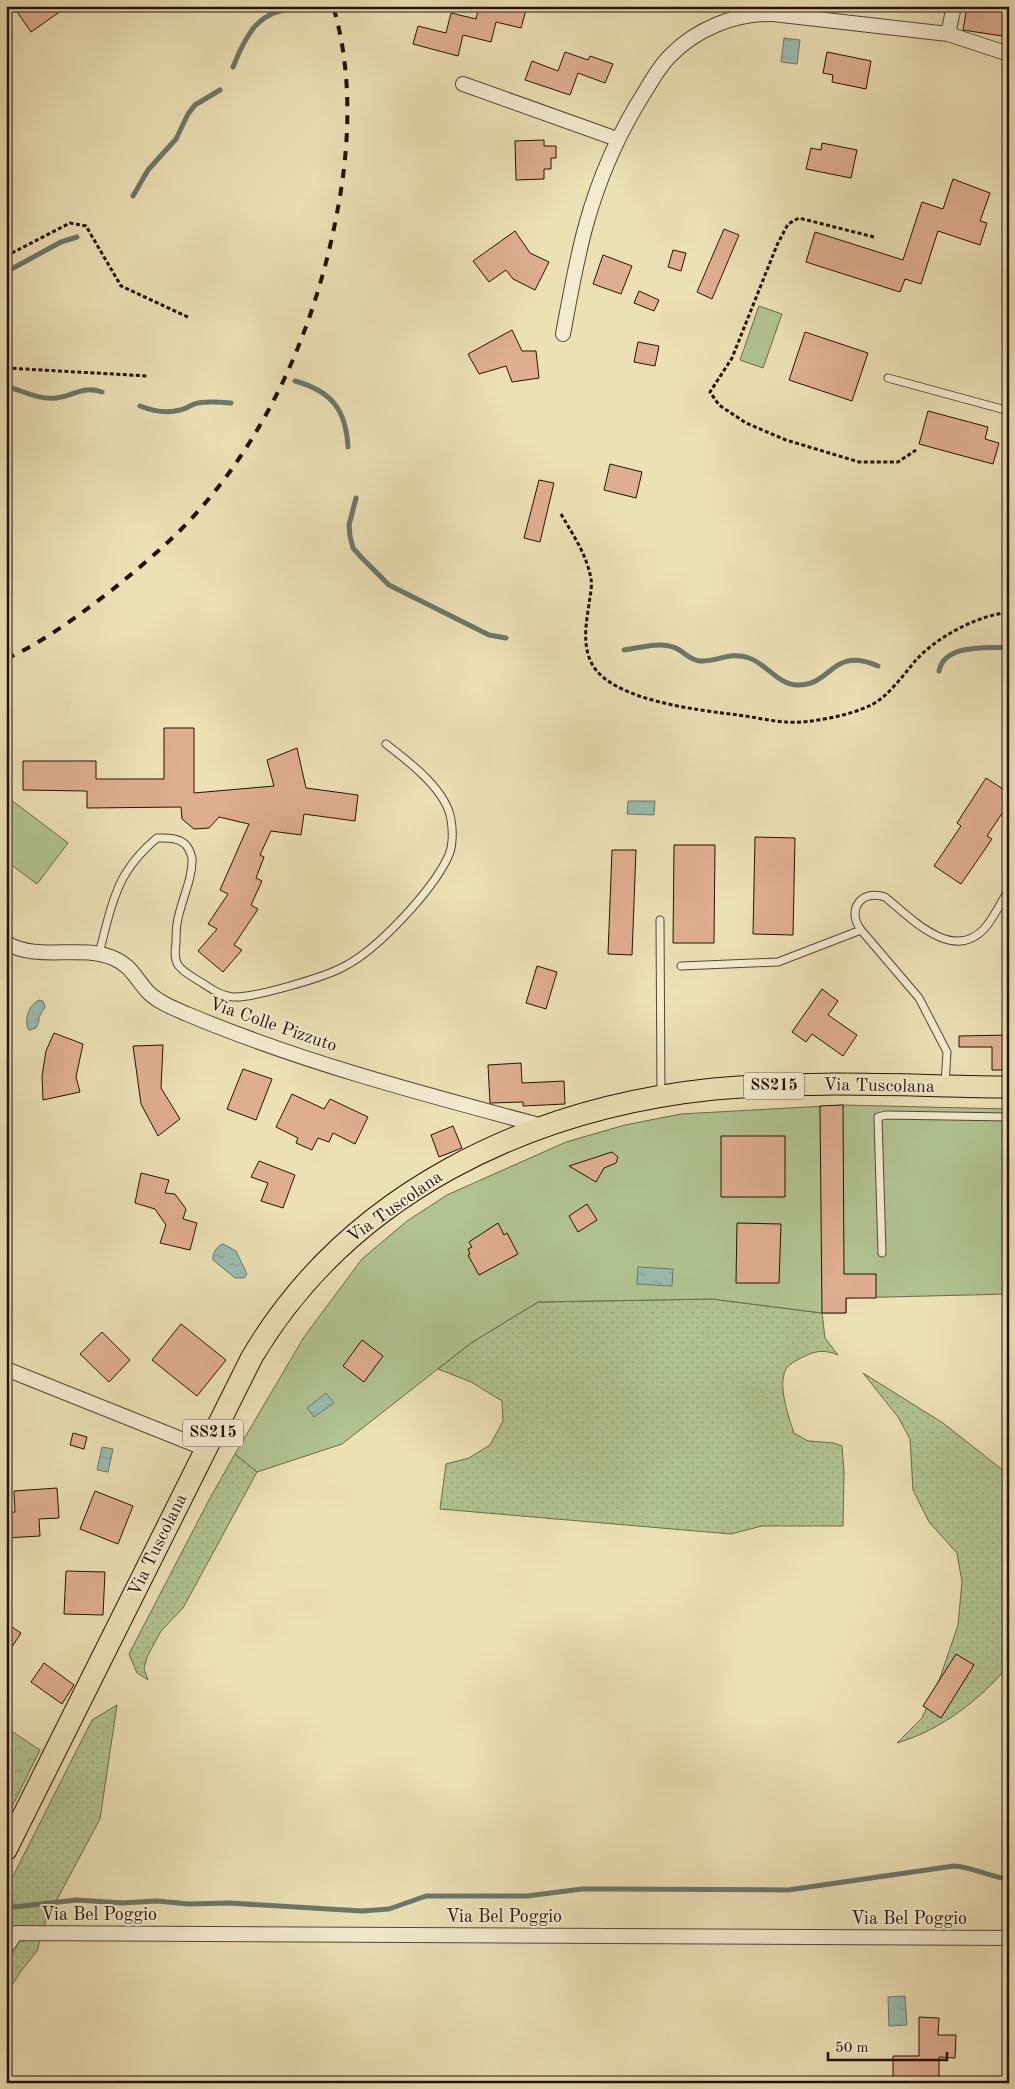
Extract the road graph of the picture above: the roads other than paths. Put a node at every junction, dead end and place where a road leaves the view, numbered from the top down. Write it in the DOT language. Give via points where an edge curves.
graph roads {
  1 [pos="954,6"];
  2 [pos="948,34"];
  3 [pos="1009,54"];
  4 [pos="463,84"];
  5 [pos="617,139"];
  6 [pos="563,334"];
  7 [pos="888,378"];
  8 [pos="1009,411"];
  9 [pos="386,744"];
  10 [pos="1009,889"];
  11 [pos="660,920"];
  12 [pos="861,930"];
  13 [pos="6,943"];
  14 [pos="99,954"];
  15 [pos="681,966"];
  16 [pos="945,1086"];
  17 [pos="1009,1087"];
  18 [pos="661,1097"];
  19 [pos="1009,1117"];
  20 [pos="543,1126"];
  21 [pos="882,1253"];
  22 [pos="6,1368"];
  23 [pos="206,1449"];
  24 [pos="6,1850"];
  25 [pos="1009,1938"];
  26 [pos="6,1948"];
  1 -- 2 [label="street"];
  2 -- 3 [label="street"];
  2 -- 5 [label="street" via="773,14 735,18 698,35 671,55 654,76"];
  4 -- 5 [label="street"];
  5 -- 6 [label="street" via="586,225"];
  7 -- 8 [label="lane"];
  9 -- 14 [label="lane" via="427,779 438,794 451,818 452,836 449,856 429,887 366,952 346,966 324,975 245,996 222,994 188,975 178,964 175,953 177,923 192,856 186,844 173,838 156,838 125,874"];
  10 -- 12 [label="lane" via="983,930 972,938 945,940 932,934 879,895 866,897 857,906 855,919"];
  11 -- 18 [label="lane"];
  12 -- 15 [label="lane" via="778,962"];
  12 -- 16 [label="lane" via="919,998 947,1052"];
  13 -- 14 [label="street, Via Colle Pizzuto" via="27,952"];
  14 -- 20 [label="street, Via Colle Pizzuto" via="128,966 148,992 161,1002 197,1018 274,1047 402,1087"];
  16 -- 17 [label="main road, Via Tuscolana / SS215" via="983,1084"];
  16 -- 18 [label="main road, Via Tuscolana / SS215" via="757,1086"];
  18 -- 20 [label="main road, Via Tuscolana / SS215"];
  19 -- 21 [label="lane" via="878,1117"];
  20 -- 23 [label="main road, Via Tuscolana / SS215" via="500,1140 425,1179 342,1244 297,1292 269,1329"];
  22 -- 23 [label="street"];
  23 -- 24 [label="main road, Via Tuscolana / SS215"];
  25 -- 26 [label="street, Via Bel Poggio" via="16,1933"];
}
